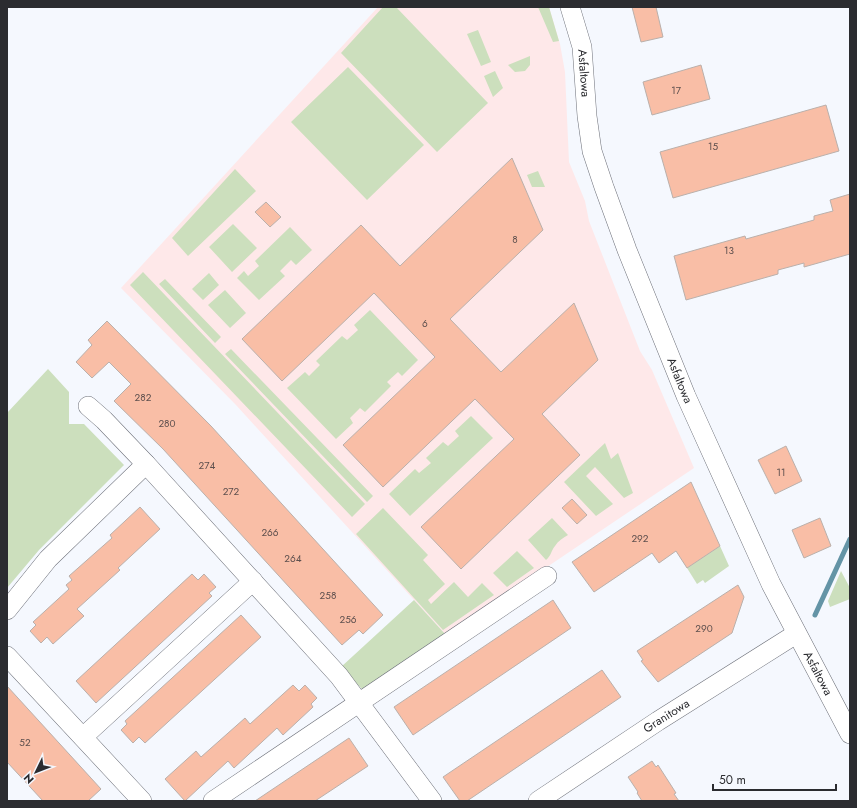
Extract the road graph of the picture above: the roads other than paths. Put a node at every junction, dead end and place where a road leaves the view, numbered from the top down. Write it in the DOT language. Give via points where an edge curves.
graph roads {
  1 [pos="570,7"];
  2 [pos="88,406"];
  3 [pos="146,464"];
  4 [pos="547,576"];
  5 [pos="253,581"];
  6 [pos="7,610"];
  7 [pos="796,634"];
  8 [pos="7,656"];
  9 [pos="360,702"];
  10 [pos="850,734"];
  11 [pos="83,737"];
  12 [pos="142,801"];
  13 [pos="213,801"];
  14 [pos="432,801"];
  15 [pos="538,801"];
  1 -- 7 [label="street, Asfaltowa" via="582,47 592,151 604,187 686,396"];
  2 -- 3 [label="street"];
  3 -- 5 [label="street"];
  3 -- 6 [label="street" via="48,559"];
  4 -- 9 [label="street"];
  5 -- 9 [label="street" via="340,676"];
  5 -- 11 [label="street"];
  7 -- 10 [label="street, Asfaltowa"];
  7 -- 15 [label="street, Granitowa"];
  8 -- 11 [label="street"];
  9 -- 13 [label="street"];
  9 -- 14 [label="street"];
  11 -- 12 [label="street"];
}
